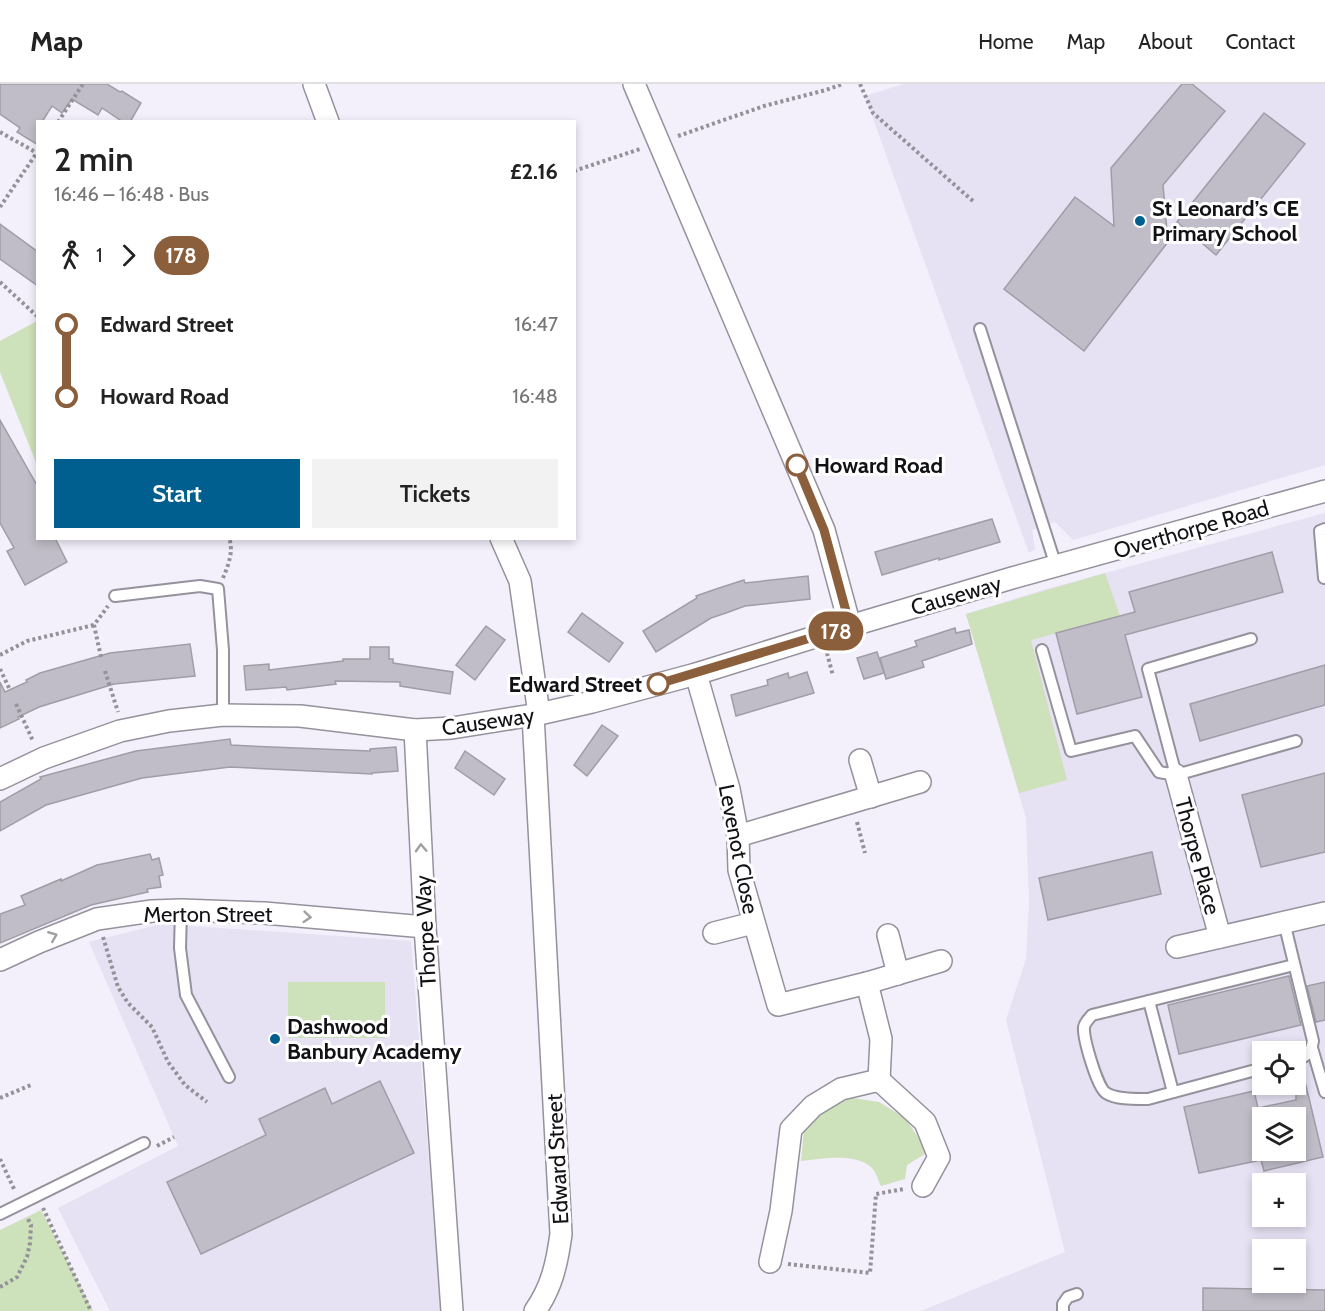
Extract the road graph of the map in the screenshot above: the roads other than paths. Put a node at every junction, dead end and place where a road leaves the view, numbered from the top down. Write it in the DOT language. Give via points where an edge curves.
graph roads {
  1 [pos="314,84"];
  2 [pos="634,84"];
  3 [pos="327,120"];
  4 [pos="980,329"];
  5 [pos="1325,491"];
  6 [pos="1325,530"];
  7 [pos="502,540"];
  8 [pos="1056,566"];
  9 [pos="1324,578"];
  10 [pos="115,596"];
  11 [pos="850,626"];
  12 [pos="1251,639"];
  13 [pos="1042,650"];
  14 [pos="696,674"];
  15 [pos="223,715"];
  16 [pos="536,715"];
  17 [pos="415,730"];
  18 [pos="1296,741"];
  19 [pos="860,760"];
  20 [pos="1176,775"];
  21 [pos="0,779"];
  22 [pos="920,782"];
  23 [pos="862,800"];
  24 [pos="738,836"];
  25 [pos="181,909"];
  26 [pos="1325,913"];
  27 [pos="1284,922"];
  28 [pos="753,923"];
  29 [pos="425,927"];
  30 [pos="714,933"];
  31 [pos="888,935"];
  32 [pos="1220,937"];
  33 [pos="1177,947"];
  34 [pos="0,960"];
  35 [pos="941,962"];
  36 [pos="1294,965"];
  37 [pos="898,974"];
  38 [pos="867,983"];
  39 [pos="1149,1001"];
  40 [pos="1312,1048"];
  41 [pos="1306,1056"];
  42 [pos="1252,1071"];
  43 [pos="229,1077"];
  44 [pos="879,1080"];
  45 [pos="1173,1092"];
  46 [pos="1325,1092"];
  47 [pos="144,1143"];
  48 [pos="923,1186"];
  49 [pos="0,1214"];
  50 [pos="770,1262"];
  51 [pos="1077,1294"];
  52 [pos="452,1311"];
  53 [pos="536,1311"];
  54 [pos="1063,1311"];
  1 -- 3 [label="street"];
  2 -- 11 [label="street" via="824,530"];
  4 -- 8 [label="lane"];
  5 -- 8 [label="street, Overthorpe Road"];
  6 -- 9 [label="lane" via="1320,531"];
  7 -- 16 [label="street, Edward Street" via="520,581"];
  8 -- 11 [label="street, Causeway"];
  10 -- 15 [label="lane" via="200,586 218,589"];
  11 -- 14 [label="street, Causeway"];
  12 -- 20 [label="lane, Thorpe Place" via="1148,669"];
  13 -- 20 [label="lane" via="1071,751 1135,736 1159,772"];
  14 -- 16 [label="street, Causeway"];
  14 -- 24 [label="street, Levenot Close" via="729,789"];
  15 -- 17 [label="street, Causeway" via="300,716"];
  15 -- 21 [label="street, Causeway" via="123,730"];
  16 -- 17 [label="street, Causeway"];
  16 -- 53 [label="street, Edward Street" via="561,1234 550,1286"];
  29 -- 17 [label="street, Thorpe Way, one-way"];
  18 -- 20 [label="lane, Thorpe Place"];
  19 -- 23 [label="street"];
  20 -- 32 [label="street, Thorpe Place"];
  22 -- 23 [label="street"];
  23 -- 24 [label="street"];
  24 -- 28 [label="street, Levenot Close" via="739,870"];
  25 -- 29 [label="street, Merton Street, one-way"];
  34 -- 25 [label="street, Merton Street, one-way" via="97,919"];
  25 -- 43 [label="lane" via="180,948 186,995"];
  26 -- 27 [label="street"];
  27 -- 32 [label="street"];
  27 -- 36 [label="lane"];
  28 -- 30 [label="street"];
  28 -- 38 [label="street, Levenot Close" via="778,1005"];
  29 -- 52 [label="street, Thorpe Way"];
  31 -- 37 [label="street"];
  32 -- 33 [label="street"];
  35 -- 37 [label="street, Levenot Close"];
  36 -- 39 [label="lane"];
  36 -- 40 [label="lane"];
  37 -- 38 [label="street, Levenot Close"];
  38 -- 44 [label="street" via="881,1039"];
  39 -- 45 [label="lane"];
  39 -- 45 [label="lane" via="1092,1015 1086,1021 1084,1028 1093,1068 1099,1086 1120,1098 1148,1099"];
  40 -- 41 [label="lane"];
  40 -- 46 [label="lane"];
  42 -- 45 [label="lane"];
  44 -- 48 [label="street" via="925,1122 939,1157"];
  44 -- 50 [label="street" via="841,1089 813,1106 791,1129 782,1210"];
  47 -- 49 [label="lane"];
  51 -- 54 [label="lane" via="1068,1297"];
}
